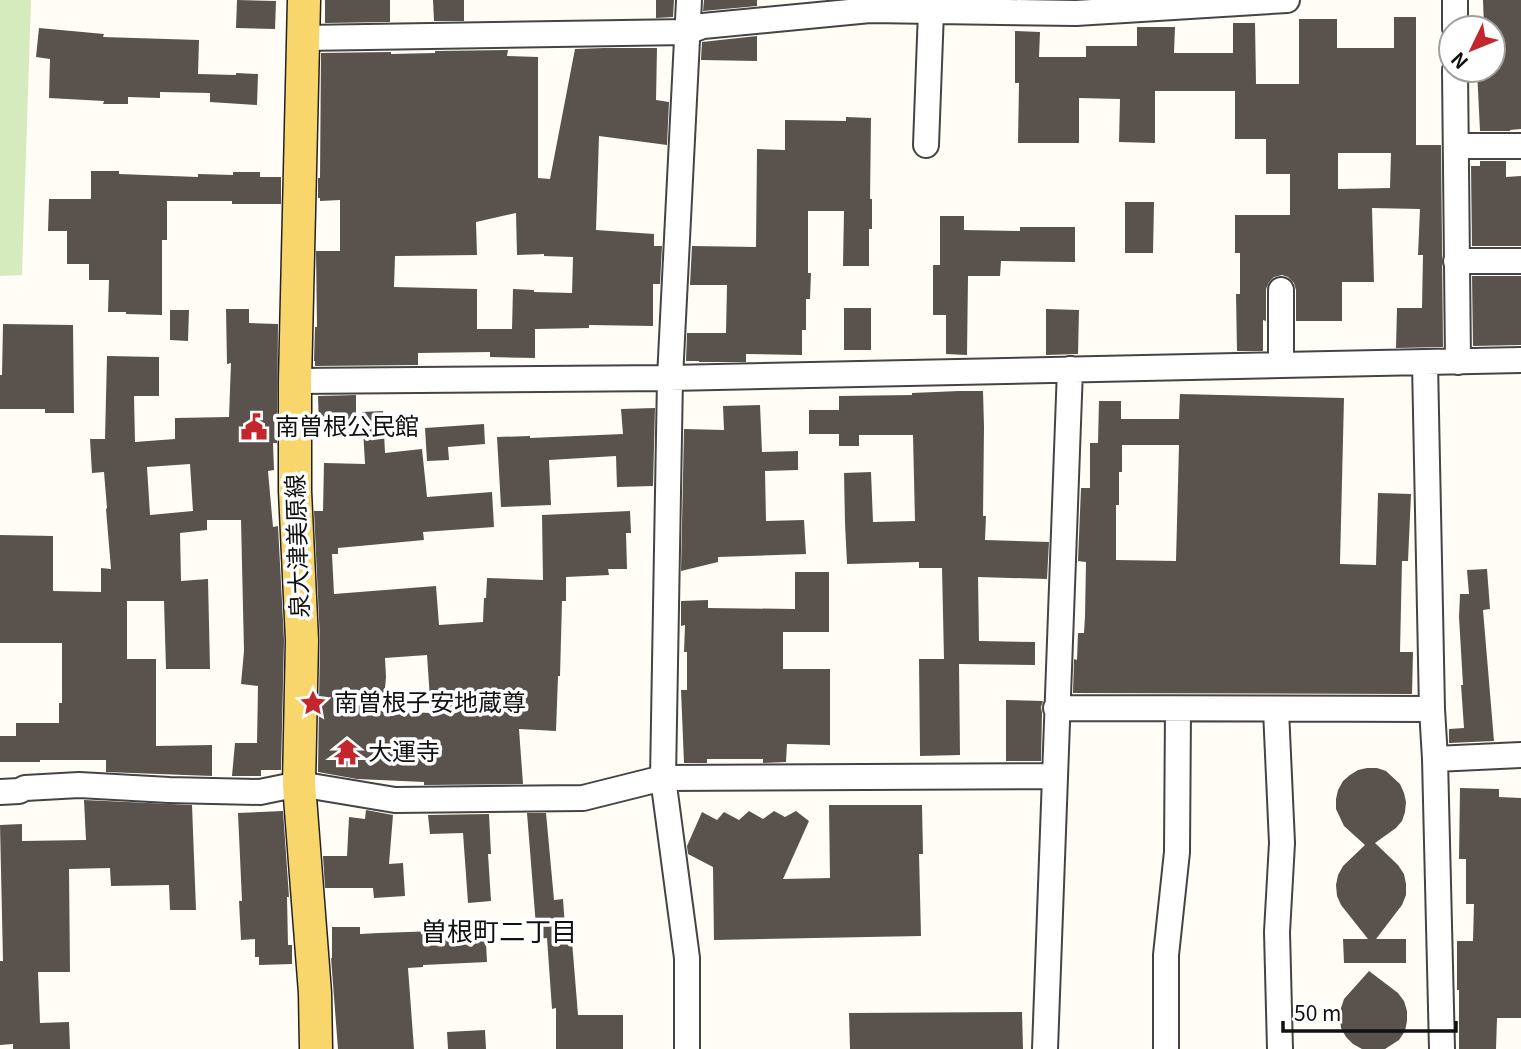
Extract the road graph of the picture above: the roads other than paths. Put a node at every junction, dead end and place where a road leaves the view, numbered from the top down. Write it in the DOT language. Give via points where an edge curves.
graph roads {
  1 [pos="304,0"];
  2 [pos="689,0"];
  3 [pos="1287,0"];
  4 [pos="1076,6"];
  5 [pos="940,7"];
  6 [pos="687,32"];
  7 [pos="304,38"];
  8 [pos="1455,84"];
  9 [pos="926,145"];
  10 [pos="1456,146"];
  11 [pos="1521,146"];
  12 [pos="1456,261"];
  13 [pos="1521,261"];
  14 [pos="1281,290"];
  15 [pos="1521,360"];
  16 [pos="1458,362"];
  17 [pos="1425,363"];
  18 [pos="1281,364"];
  19 [pos="1070,369"];
  20 [pos="670,377"];
  21 [pos="295,381"];
  22 [pos="1056,708"];
  23 [pos="1178,709"];
  24 [pos="1432,709"];
  25 [pos="1276,710"];
  26 [pos="1521,755"];
  27 [pos="1435,758"];
  28 [pos="1055,776"];
  29 [pos="663,778"];
  30 [pos="299,784"];
  31 [pos="0,792"];
  32 [pos="316,1049"];
  33 [pos="687,1049"];
  34 [pos="1045,1049"];
  35 [pos="1166,1049"];
  36 [pos="1280,1049"];
  37 [pos="1442,1049"];
  1 -- 7 [label="main road, 泉大津美原線"];
  2 -- 6 [label="street"];
  3 -- 4 [label="street"];
  4 -- 5 [label="street"];
  5 -- 6 [label="street" via="703,26"];
  5 -- 9 [label="street"];
  6 -- 7 [label="street"];
  6 -- 20 [label="street"];
  7 -- 21 [label="main road, 泉大津美原線"];
  8 -- 10 [label="street"];
  10 -- 11 [label="street"];
  10 -- 12 [label="street"];
  12 -- 13 [label="street"];
  12 -- 16 [label="street"];
  14 -- 18 [label="street"];
  15 -- 16 [label="street"];
  16 -- 17 [label="street"];
  17 -- 18 [label="street"];
  17 -- 24 [label="street"];
  18 -- 19 [label="street"];
  19 -- 20 [label="street"];
  19 -- 22 [label="street"];
  20 -- 21 [label="street"];
  20 -- 29 [label="street"];
  21 -- 30 [label="main road, 泉大津美原線" via="302,640"];
  22 -- 23 [label="street"];
  22 -- 28 [label="street"];
  23 -- 25 [label="street"];
  23 -- 35 [label="street" via="1177,852 1166,955"];
  24 -- 25 [label="street"];
  24 -- 27 [label="street"];
  25 -- 36 [label="street" via="1282,843 1277,932"];
  26 -- 27 [label="street"];
  27 -- 37 [label="street"];
  28 -- 29 [label="street"];
  28 -- 34 [label="street"];
  29 -- 30 [label="street" via="583,798 395,800"];
  29 -- 33 [label="street" via="687,958"];
  30 -- 31 [label="street" via="260,792 79,785"];
  30 -- 32 [label="main road, 泉大津美原線"];
}
